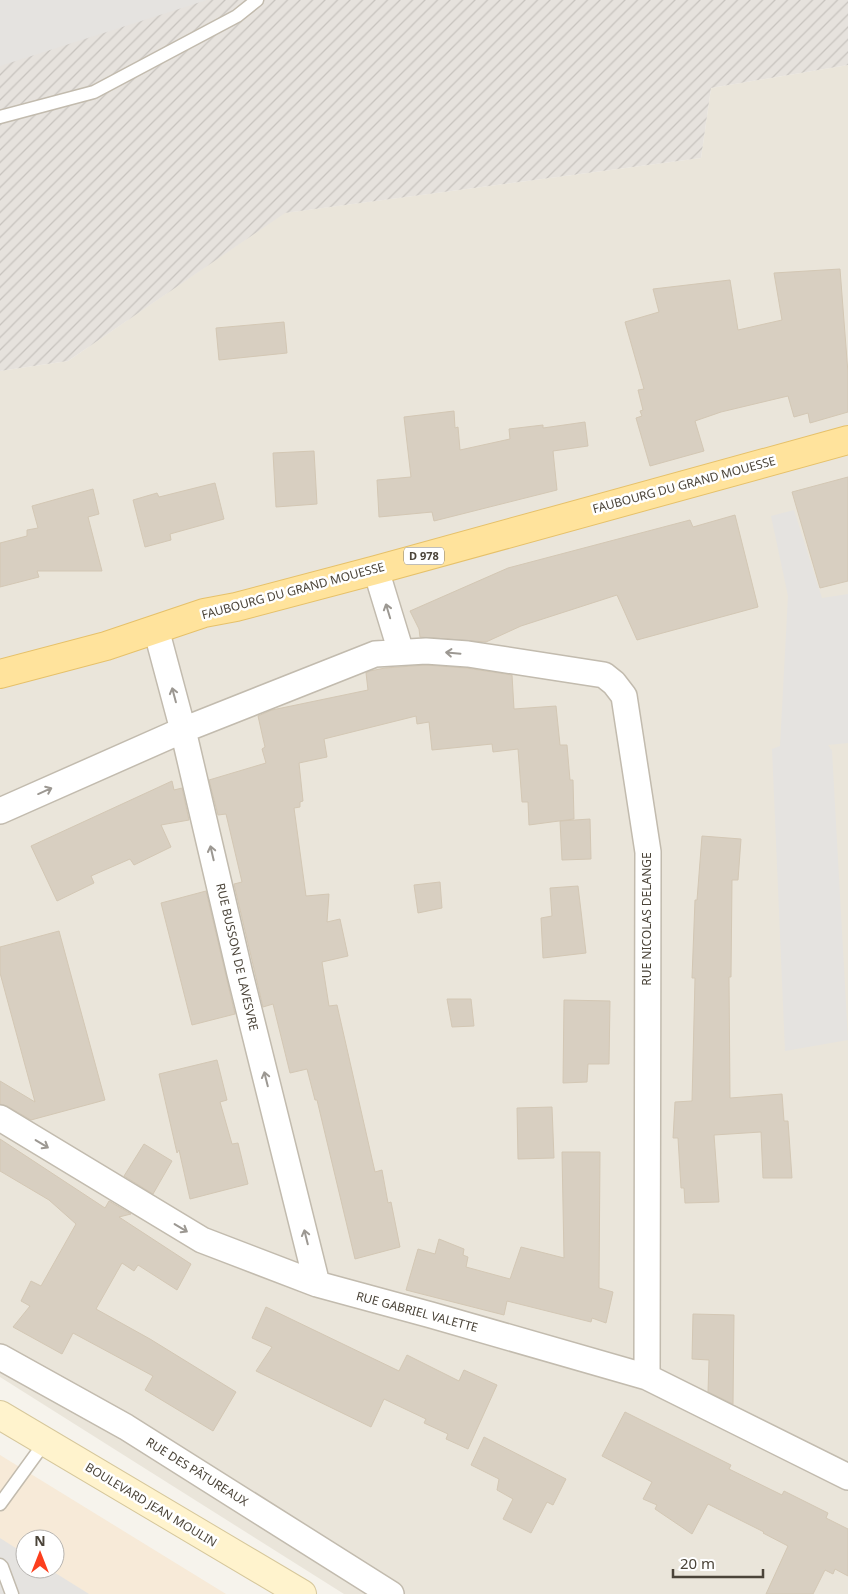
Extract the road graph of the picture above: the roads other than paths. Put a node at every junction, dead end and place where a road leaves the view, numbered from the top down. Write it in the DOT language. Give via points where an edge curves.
graph roads {
  1 [pos="257,0"];
  2 [pos="0,117"];
  3 [pos="848,440"];
  4 [pos="376,570"];
  5 [pos="156,629"];
  6 [pos="401,652"];
  7 [pos="0,674"];
  8 [pos="183,730"];
  9 [pos="0,811"];
  10 [pos="0,1118"];
  11 [pos="317,1284"];
  12 [pos="0,1357"];
  13 [pos="647,1377"];
  14 [pos="0,1415"];
  15 [pos="45,1442"];
  16 [pos="848,1477"];
  17 [pos="0,1504"];
  18 [pos="0,1565"];
  19 [pos="12,1594"];
  20 [pos="302,1594"];
  21 [pos="391,1594"];
  1 -- 2 [label="lane" via="237,16 94,92"];
  3 -- 4 [label="main road, FAUBOURG DU GRAND MOUESSE / D 978"];
  4 -- 5 [label="main road, FAUBOURG DU GRAND MOUESSE / D 978"];
  6 -- 4 [label="street, one-way"];
  5 -- 7 [label="main road, FAUBOURG DU GRAND MOUESSE / D 978"];
  8 -- 5 [label="street, RUE BUSSON DE LAVESVRE, one-way"];
  6 -- 8 [label="street" via="375,654"];
  13 -- 6 [label="street, RUE NICOLAS DELANGE, one-way" via="648,852 624,696 604,675 468,654"];
  9 -- 8 [label="street, one-way"];
  11 -- 8 [label="street, RUE BUSSON DE LAVESVRE, one-way"];
  10 -- 11 [label="street, RUE GABRIEL VALETTE, one-way" via="202,1240"];
  11 -- 13 [label="street, RUE GABRIEL VALETTE"];
  12 -- 21 [label="street, RUE DES PÂTUREAUX" via="126,1427"];
  13 -- 16 [label="street, RUE GABRIEL VALETTE"];
  14 -- 15 [label="main road, BOULEVARD JEAN MOULIN"];
  15 -- 17 [label="lane"];
  15 -- 20 [label="main road, BOULEVARD JEAN MOULIN"];
  18 -- 19 [label="lane"];
}
